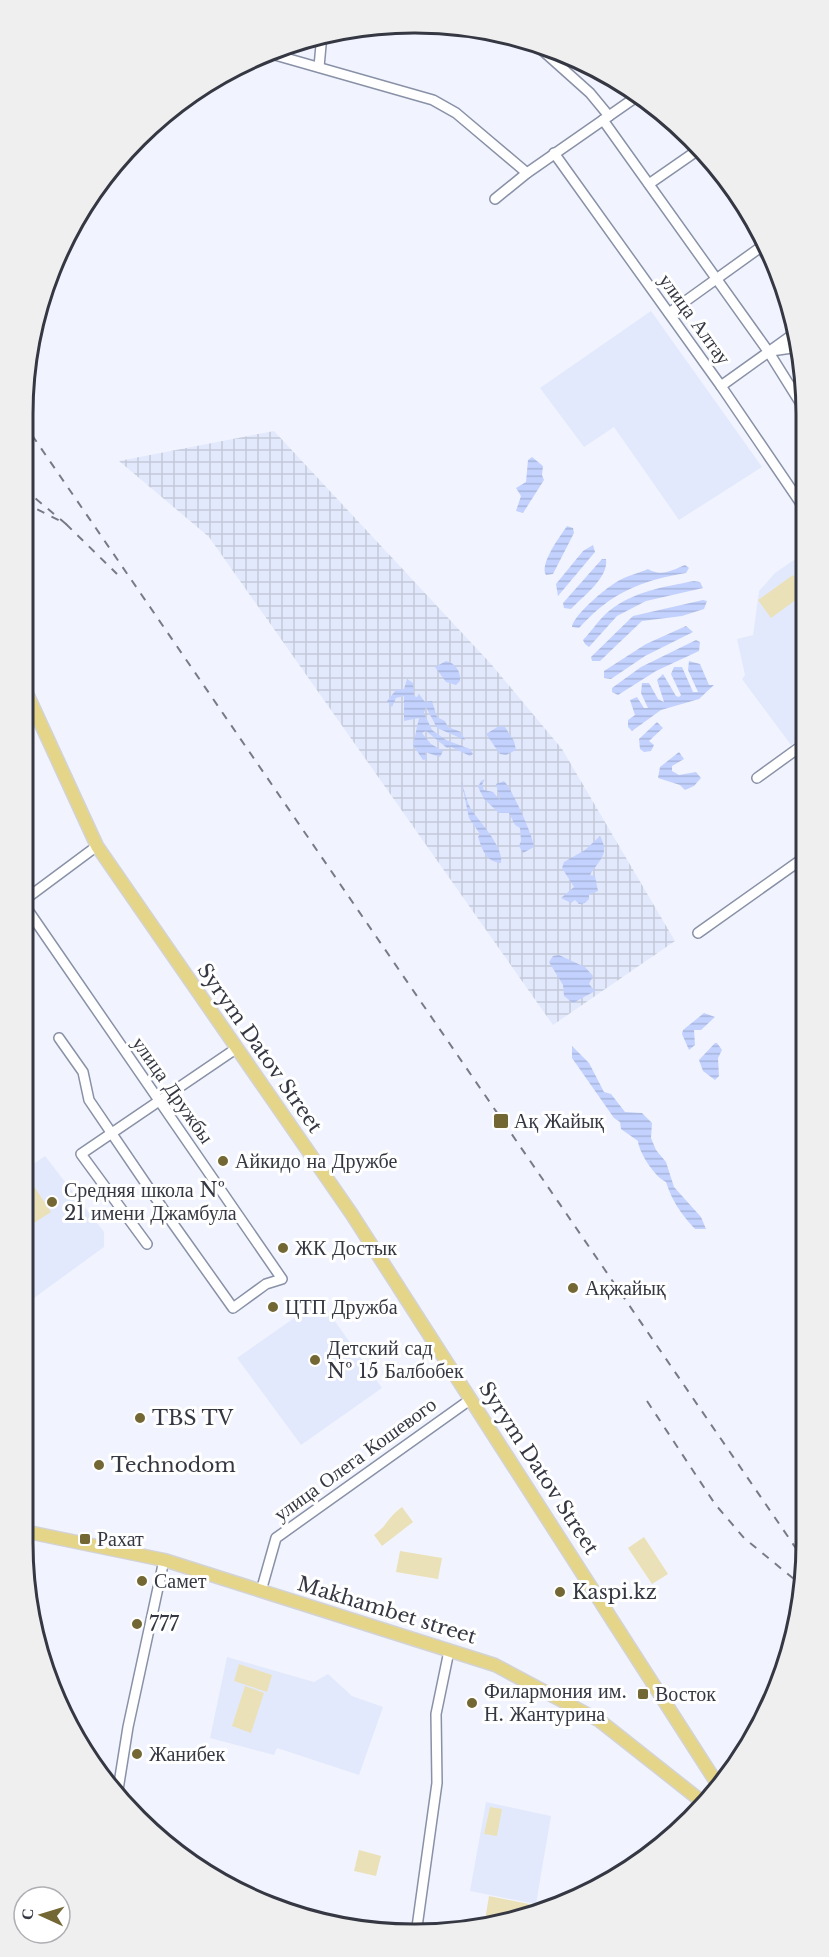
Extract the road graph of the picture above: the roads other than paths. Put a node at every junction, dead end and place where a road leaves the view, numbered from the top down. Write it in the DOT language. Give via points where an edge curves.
graph roads {
  1 [pos="321,45"];
  2 [pos="282,57"];
  3 [pos="552,59"];
  4 [pos="319,67"];
  5 [pos="631,101"];
  6 [pos="606,118"];
  7 [pos="554,153"];
  8 [pos="692,154"];
  9 [pos="527,173"];
  10 [pos="649,184"];
  11 [pos="495,199"];
  12 [pos="758,248"];
  13 [pos="716,279"];
  14 [pos="669,314"];
  15 [pos="788,337"];
  16 [pos="790,348"];
  17 [pos="768,351"];
  18 [pos="721,386"];
  19 [pos="795,394"];
  20 [pos="796,496"];
  21 [pos="33,709"];
  22 [pos="796,750"];
  23 [pos="757,778"];
  24 [pos="97,846"];
  25 [pos="796,863"];
  26 [pos="33,894"];
  27 [pos="33,918"];
  28 [pos="698,933"];
  29 [pos="59,1038"];
  30 [pos="237,1048"];
  31 [pos="158,1101"];
  32 [pos="112,1134"];
  33 [pos="147,1244"];
  34 [pos="471,1399"];
  35 [pos="33,1534"];
  36 [pos="164,1560"];
  37 [pos="261,1591"];
  38 [pos="449,1651"];
  39 [pos="714,1779"];
  40 [pos="119,1783"];
  41 [pos="697,1798"];
  42 [pos="417,1924"];
  1 -- 4 [label="street"];
  2 -- 4 [label="street"];
  3 -- 6 [label="street, улица Алтау" via="590,93"];
  4 -- 9 [label="street" via="433,100 456,113"];
  5 -- 6 [label="street"];
  6 -- 7 [label="street"];
  6 -- 10 [label="street, улица Алтау"];
  7 -- 9 [label="street"];
  7 -- 14 [label="street, улица Алтау"];
  8 -- 10 [label="street"];
  9 -- 11 [label="street"];
  10 -- 13 [label="street, улица Алтау"];
  12 -- 13 [label="street"];
  13 -- 14 [label="street"];
  13 -- 17 [label="street, улица Алтау"];
  14 -- 18 [label="street, улица Алтау"];
  15 -- 17 [label="street"];
  16 -- 17 [label="street"];
  17 -- 18 [label="street"];
  17 -- 19 [label="street, улица Алтау"];
  18 -- 20 [label="street, улица Алтау"];
  21 -- 24 [label="main road, Syrym Datov Street"];
  22 -- 23 [label="street"];
  24 -- 26 [label="street, улица Дружбы"];
  24 -- 30 [label="main road, Syrym Datov Street"];
  25 -- 28 [label="street"];
  27 -- 31 [label="street, улица Дружбы"];
  29 -- 32 [label="street, улица Дружбы" via="83,1072 89,1100"];
  30 -- 31 [label="street"];
  30 -- 34 [label="main road, Syrym Datov Street" via="351,1213"];
  31 -- 32 [label="street"];
  31 -- 32 [label="street, улица Дружбы" via="282,1279 267,1284 234,1308"];
  32 -- 33 [label="street" via="81,1154"];
  34 -- 37 [label="street, улица Олега Кошевого" via="276,1538"];
  34 -- 39 [label="main road, Syrym Datov Street"];
  35 -- 36 [label="main road, Makhambet street"];
  36 -- 37 [label="main road, Makhambet street"];
  36 -- 40 [label="street"];
  37 -- 38 [label="main road, Makhambet street"];
  38 -- 41 [label="main road, Makhambet street" via="504,1669 600,1721"];
  38 -- 42 [label="street" via="436,1714 437,1783"];
}
